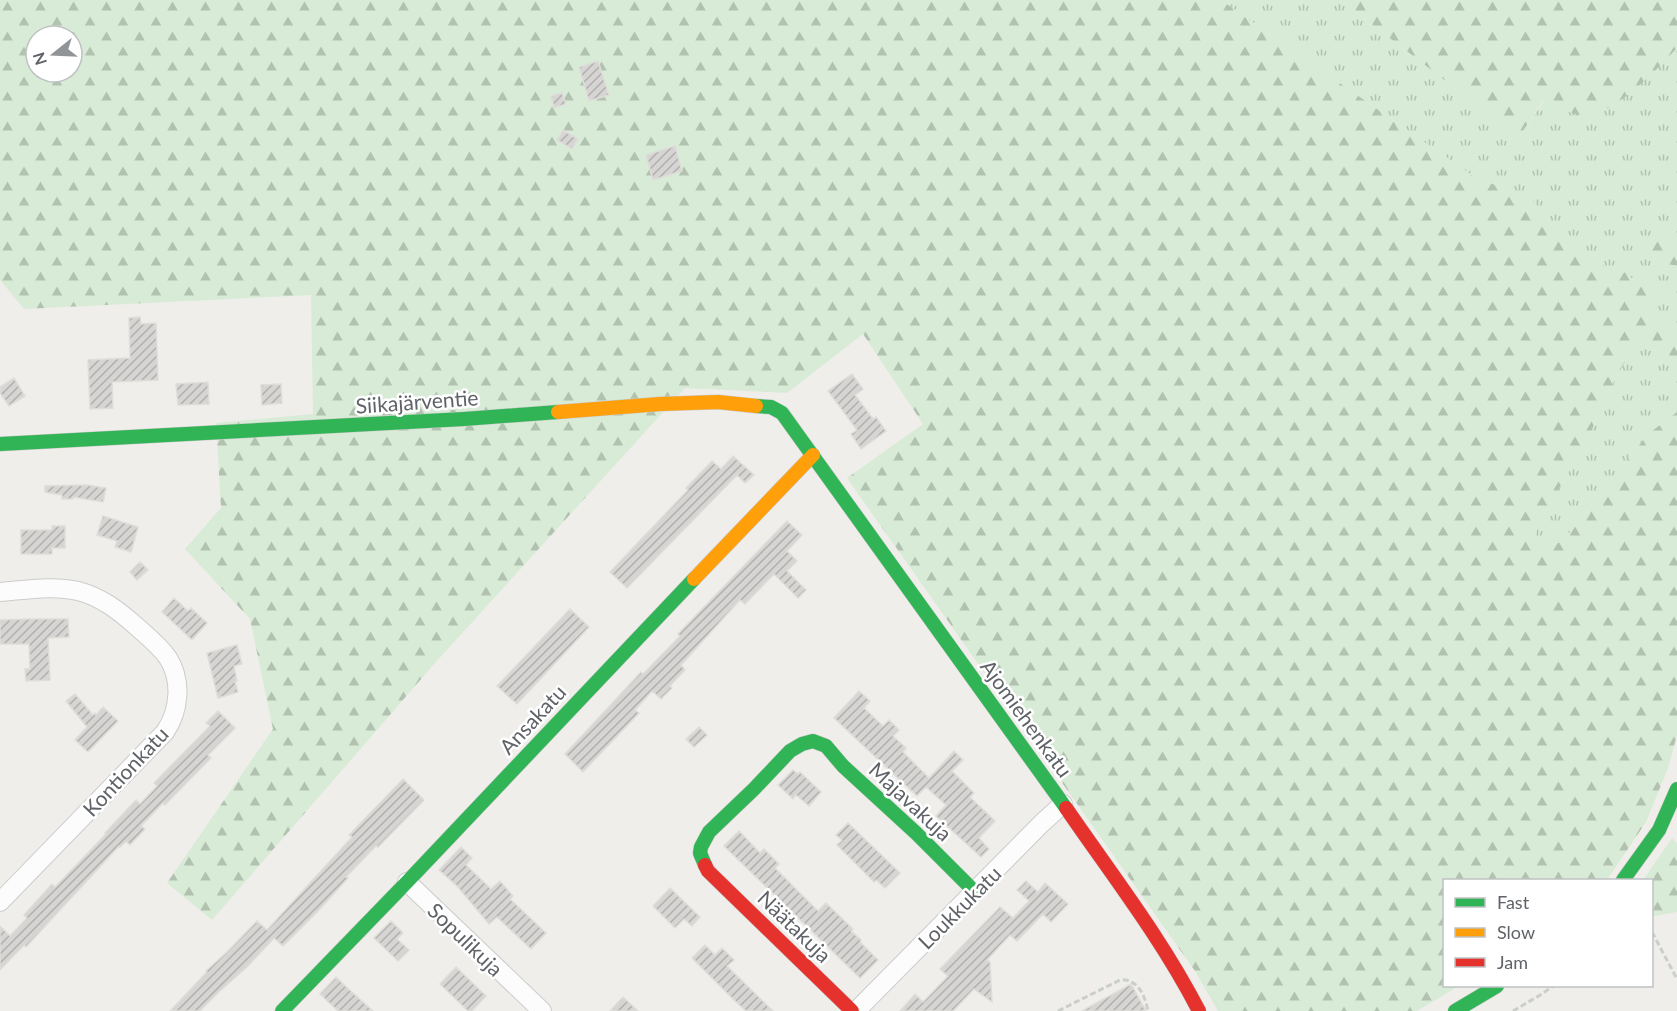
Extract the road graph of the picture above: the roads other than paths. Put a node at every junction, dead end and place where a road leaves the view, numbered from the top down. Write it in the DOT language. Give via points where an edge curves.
graph roads {
  1 [pos="0,444"];
  2 [pos="813,455"];
  3 [pos="0,592"];
  4 [pos="1677,789"];
  5 [pos="1064,804"];
  6 [pos="708,871"];
  7 [pos="1624,879"];
  8 [pos="407,882"];
  9 [pos="975,892"];
  10 [pos="0,902"];
  11 [pos="1495,987"];
  12 [pos="288,1009"];
  13 [pos="542,1011"];
  14 [pos="854,1011"];
  15 [pos="1198,1011"];
  16 [pos="1455,1011"];
  1 -- 2 [label="street, Siikajärventie" via="718,402 777,410"];
  2 -- 5 [label="street, Ajomiehenkatu"];
  2 -- 8 [label="street, Ansakatu"];
  3 -- 10 [label="street, Kontionkatu" via="63,589 107,603 166,656 174,672 177,693 174,715 165,732"];
  4 -- 7 [label="street" via="1659,830"];
  5 -- 9 [label="street, Loukkukatu"];
  5 -- 15 [label="street, Ajomiehenkatu" via="1182,978"];
  6 -- 9 [label="street, Majavakuja" via="700,853 709,832 790,751 808,742 818,742"];
  6 -- 14 [label="street, Näätakuja"];
  8 -- 12 [label="street, Ansakatu"];
  8 -- 13 [label="street, Sopulikuja"];
  9 -- 14 [label="street, Loukkukatu"];
  11 -- 16 [label="street"];
}
